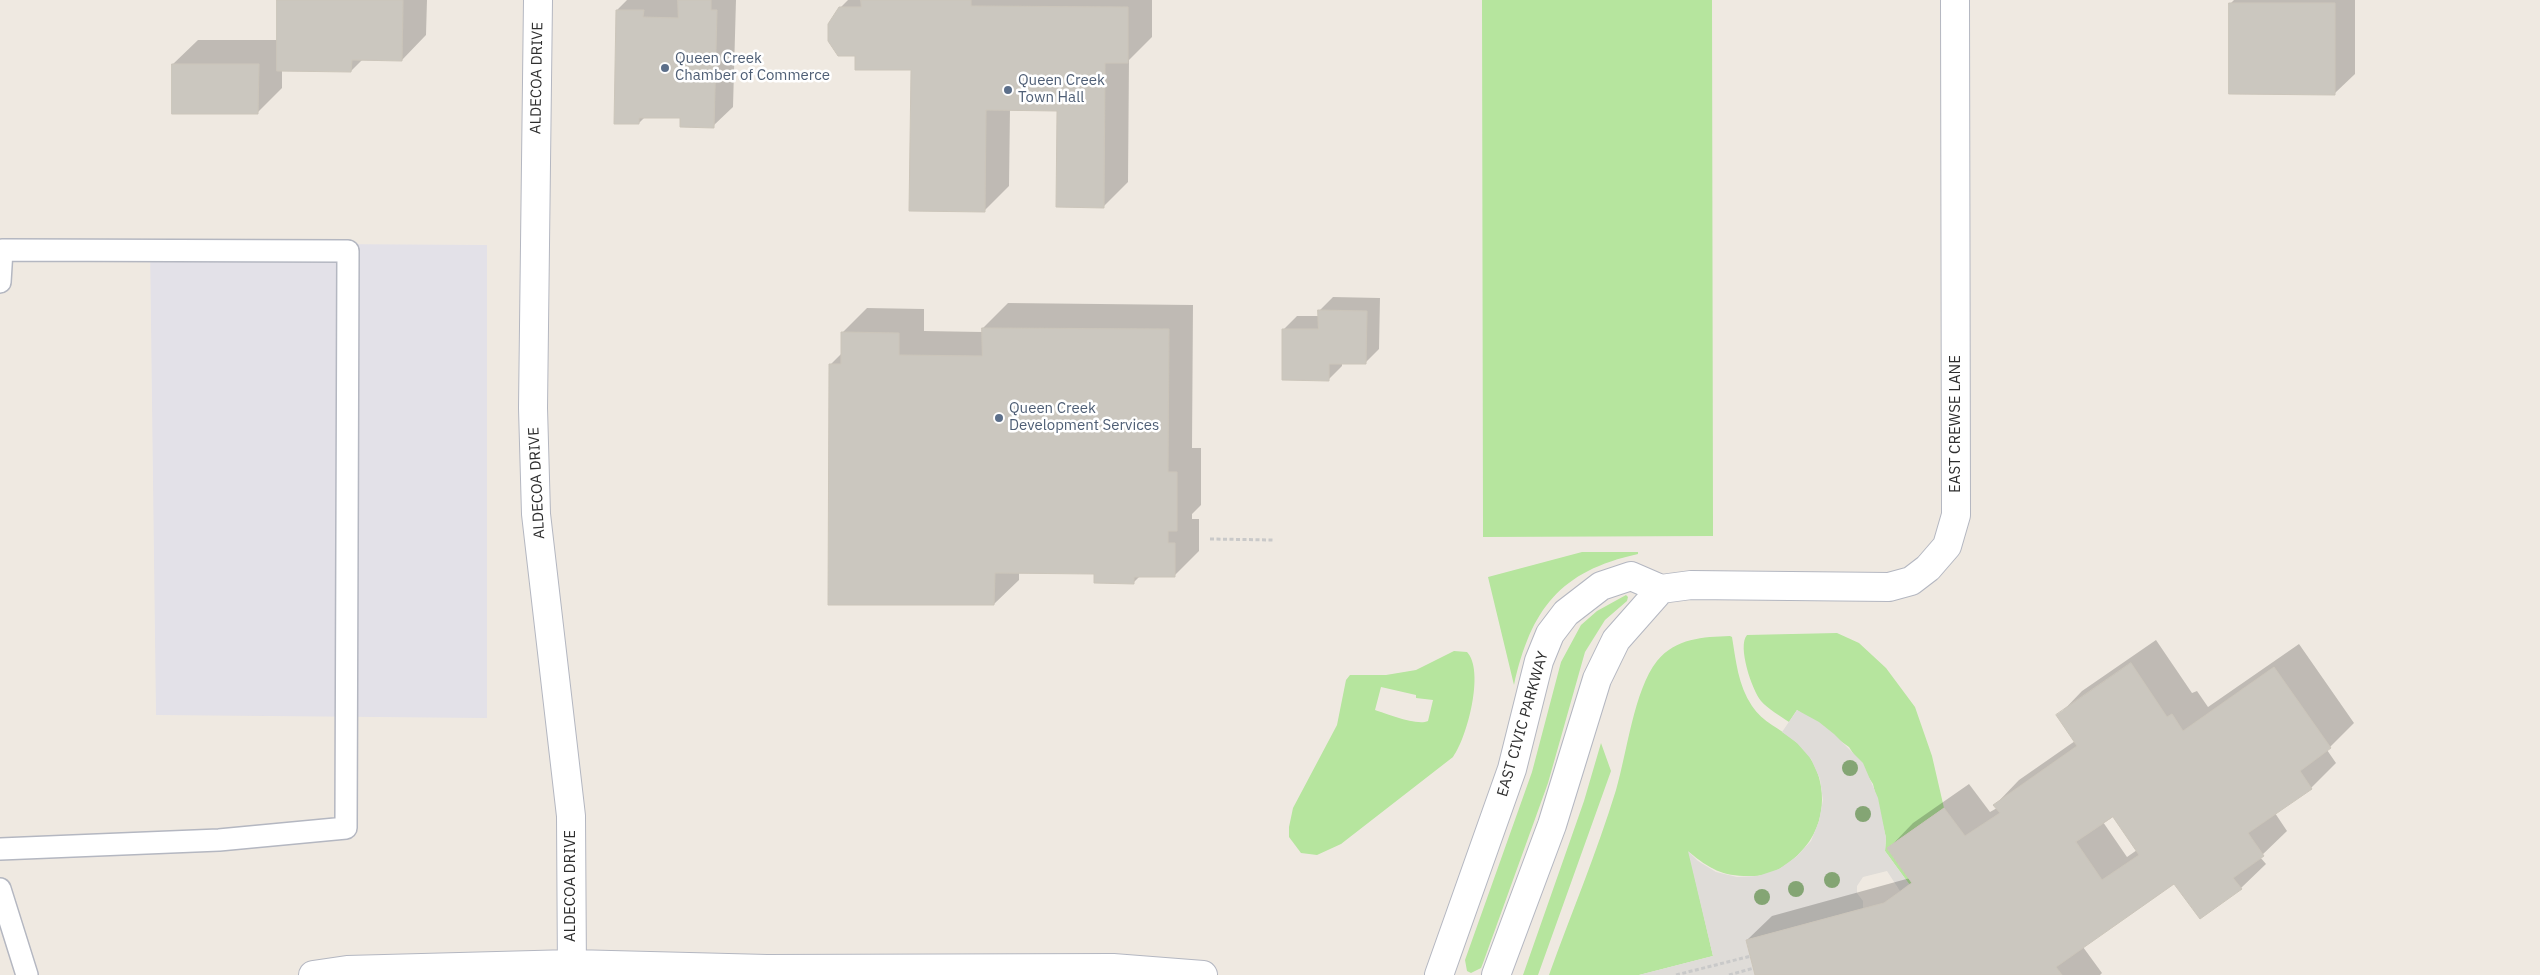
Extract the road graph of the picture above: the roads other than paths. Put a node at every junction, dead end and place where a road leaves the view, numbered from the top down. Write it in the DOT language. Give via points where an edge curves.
graph roads {
  1 [pos="538,0"];
  2 [pos="1954,0"];
  3 [pos="0,282"];
  4 [pos="1661,589"];
  5 [pos="0,849"];
  6 [pos="0,889"];
  7 [pos="572,969"];
  8 [pos="27,975"];
  9 [pos="313,975"];
  10 [pos="1203,975"];
  11 [pos="1439,975"];
  12 [pos="1496,975"];
  1 -- 7 [label="street, ALDECOA DRIVE" via="533,408 536,514 571,816"];
  2 -- 4 [label="street, EAST CREWSE LANE" via="1956,515 1947,546 1928,568 1911,581 1889,586 1691,585"];
  3 -- 5 [label="lane" via="2,250 348,251 346,828 219,840"];
  4 -- 11 [label="street, EAST CIVIC PARKWAY" via="1631,576 1601,586 1566,612 1550,634 1539,661 1512,769"];
  4 -- 12 [label="street" via="1616,640 1597,679 1552,825"];
  6 -- 8 [label="lane"];
  7 -- 9 [label="street" via="347,970"];
  7 -- 10 [label="street" via="1113,968"];
}
